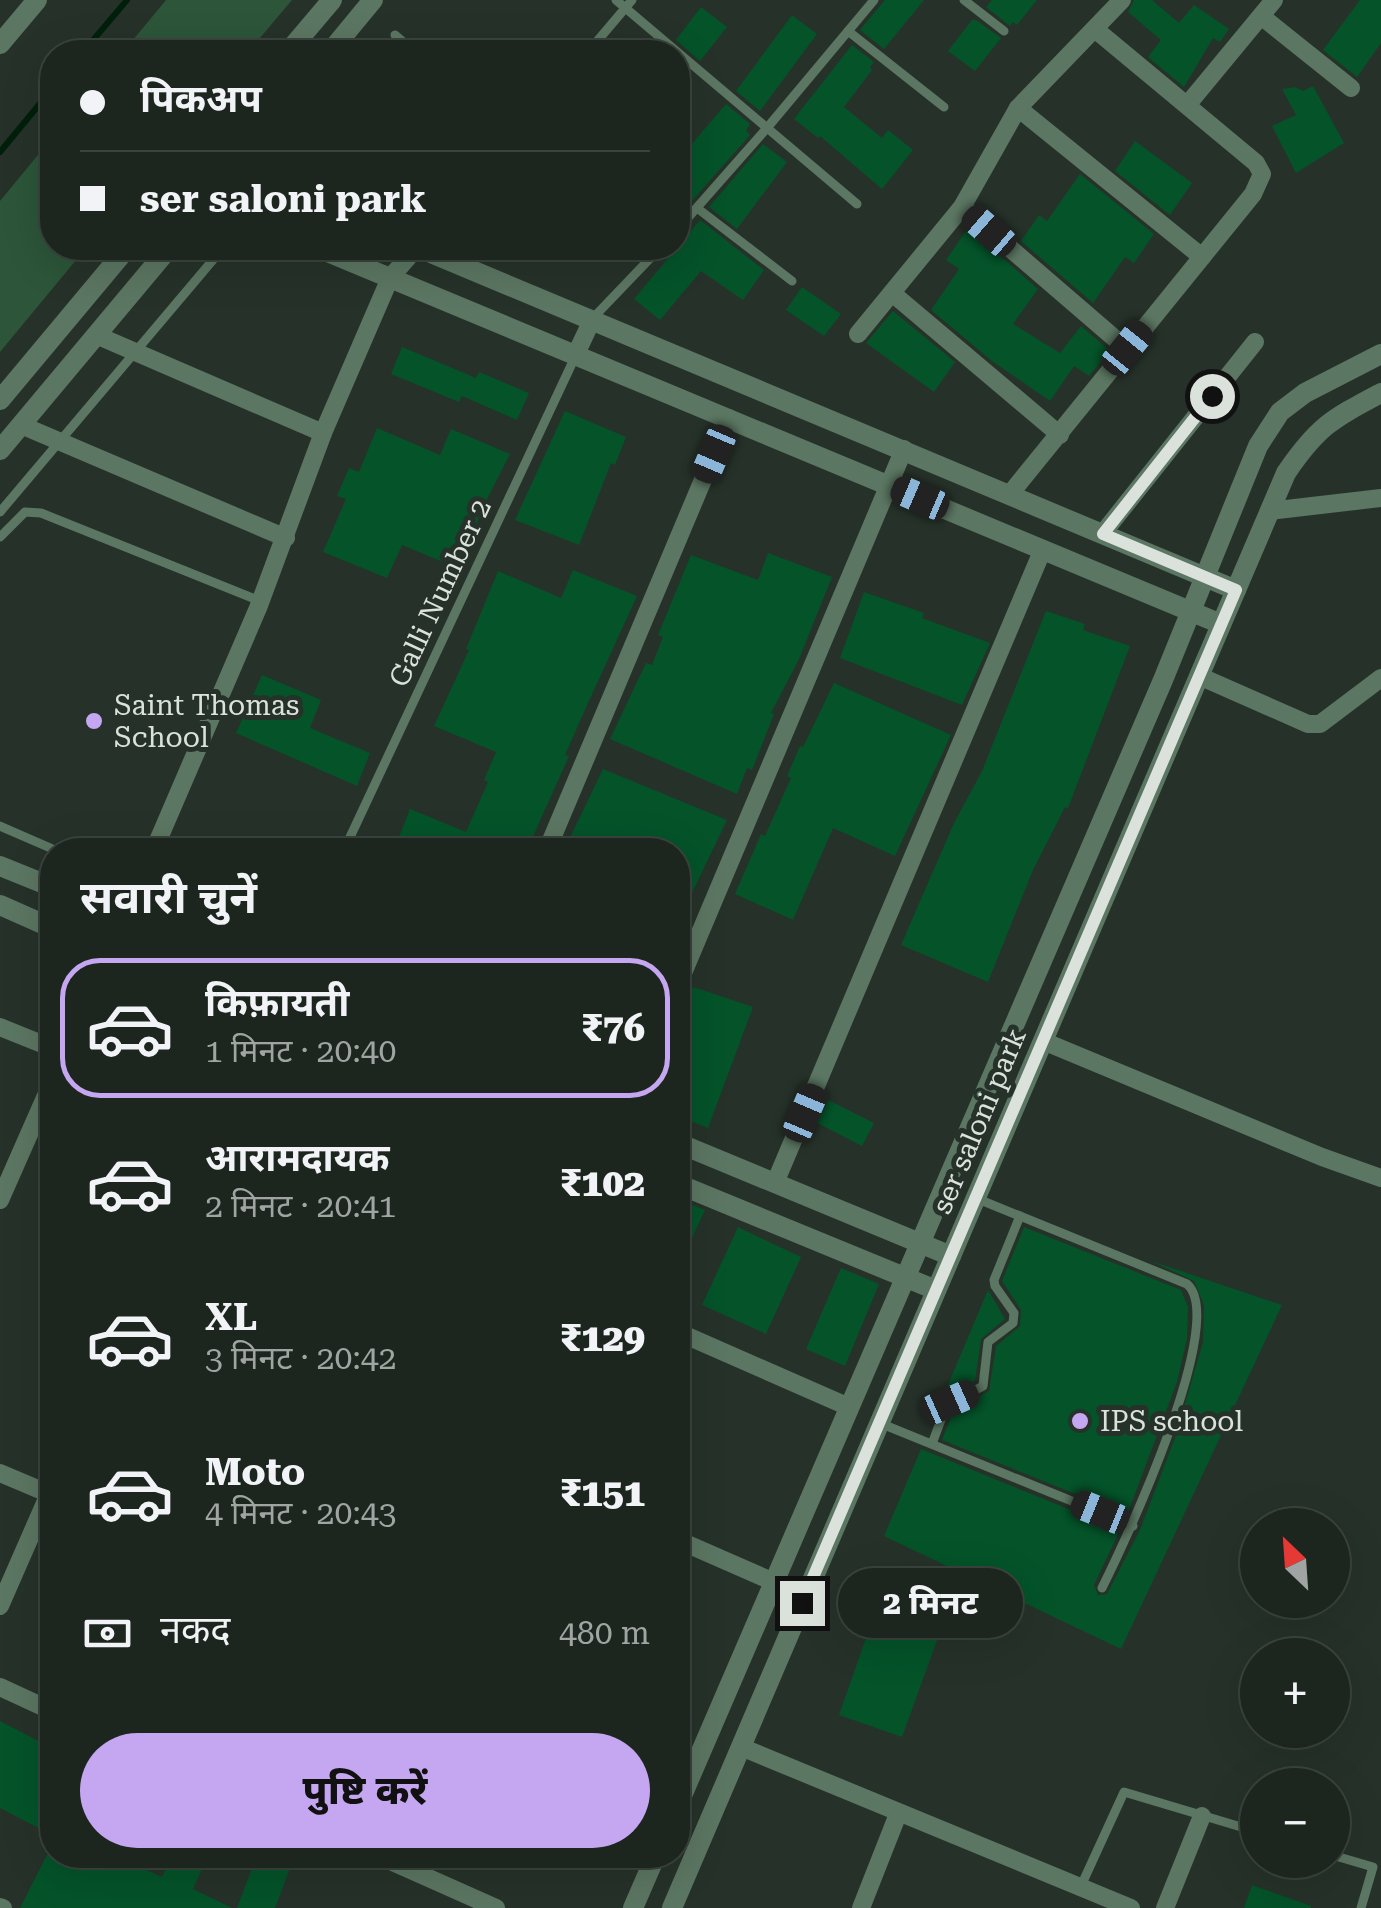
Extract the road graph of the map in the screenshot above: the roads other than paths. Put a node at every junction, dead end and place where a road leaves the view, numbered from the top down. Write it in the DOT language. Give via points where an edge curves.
graph roads {
  1 [pos="37,0"];
  2 [pos="332,0"];
  3 [pos="373,0"];
  4 [pos="616,0"];
  5 [pos="874,0"];
  6 [pos="964,0"];
  7 [pos="1122,0"];
  8 [pos="1274,0"];
  9 [pos="629,4"];
  10 [pos="1261,16"];
  11 [pos="1096,30"];
  12 [pos="848,31"];
  13 [pos="1004,31"];
  14 [pos="395,35"];
  15 [pos="298,40"];
  16 [pos="340,40"];
  17 [pos="401,40"];
  18 [pos="598,40"];
  19 [pos="669,40"];
  20 [pos="0,44"];
  21 [pos="690,59"];
  22 [pos="1351,88"];
  23 [pos="1188,104"];
  24 [pos="944,107"];
  25 [pos="1018,108"];
  26 [pos="767,128"];
  27 [pos="857,204"];
  28 [pos="962,207"];
  29 [pos="698,208"];
  30 [pos="690,216"];
  31 [pos="1202,256"];
  32 [pos="117,260"];
  33 [pos="158,260"];
  34 [pos="213,260"];
  35 [pos="347,260"];
  36 [pos="407,260"];
  37 [pos="447,260"];
  38 [pos="644,260"];
  39 [pos="390,278"];
  40 [pos="792,281"];
  41 [pos="892,292"];
  42 [pos="592,320"];
  43 [pos="858,334"];
  44 [pos="96,335"];
  45 [pos="1255,342"];
  46 [pos="1127,348"];
  47 [pos="135,352"];
  48 [pos="576,354"];
  49 [pos="1381,354"];
  50 [pos="1381,393"];
  51 [pos="0,400"];
  52 [pos="729,418"];
  53 [pos="21,425"];
  54 [pos="323,434"];
  55 [pos="1060,435"];
  56 [pos="59,442"];
  57 [pos="0,450"];
  58 [pos="904,450"];
  59 [pos="888,485"];
  60 [pos="1010,494"];
  61 [pos="1381,498"];
  62 [pos="1,510"];
  63 [pos="1269,511"];
  64 [pos="18,518"];
  65 [pos="1103,534"];
  66 [pos="0,537"];
  67 [pos="286,538"];
  68 [pos="1043,549"];
  69 [pos="1205,577"];
  70 [pos="1236,590"];
  71 [pos="260,602"];
  72 [pos="1191,611"];
  73 [pos="1221,624"];
  74 [pos="1199,676"];
  75 [pos="1381,678"];
  76 [pos="0,826"];
  77 [pos="159,838"];
  78 [pos="350,838"];
  79 [pos="551,838"];
  80 [pos="40,843"];
  81 [pos="0,866"];
  82 [pos="40,882"];
  83 [pos="0,905"];
  84 [pos="40,923"];
  85 [pos="690,956"];
  86 [pos="0,1027"];
  87 [pos="1043,1041"];
  88 [pos="40,1043"];
  89 [pos="40,1109"];
  90 [pos="690,1148"];
  91 [pos="1381,1178"];
  92 [pos="775,1184"];
  93 [pos="690,1189"];
  94 [pos="976,1198"];
  95 [pos="0,1200"];
  96 [pos="1020,1216"];
  97 [pos="920,1243"];
  98 [pos="951,1256"];
  99 [pos="905,1278"];
  100 [pos="936,1290"];
  101 [pos="690,1337"];
  102 [pos="850,1406"];
  103 [pos="879,1423"];
  104 [pos="932,1444"];
  105 [pos="0,1473"];
  106 [pos="40,1488"];
  107 [pos="40,1517"];
  108 [pos="1133,1526"];
  109 [pos="690,1545"];
  110 [pos="774,1582"];
  111 [pos="1102,1588"];
  112 [pos="0,1606"];
  113 [pos="0,1687"];
  114 [pos="40,1705"];
  115 [pos="741,1747"];
  116 [pos="690,1754"];
  117 [pos="898,1814"];
  118 [pos="1202,1816"];
  119 [pos="1240,1827"];
  120 [pos="1350,1860"];
  121 [pos="690,1866"];
  122 [pos="406,1868"];
  123 [pos="650,1868"];
  124 [pos="689,1868"];
  125 [pos="1080,1888"];
  126 [pos="496,1908"];
  127 [pos="633,1908"];
  128 [pos="672,1908"];
  129 [pos="860,1908"];
  130 [pos="1131,1908"];
  131 [pos="1165,1908"];
  132 [pos="1361,1908"];
  1 -- 20 [label="street"];
  2 -- 15 [label="street"];
  3 -- 16 [label="street"];
  4 -- 9 [label="lane"];
  5 -- 12 [label="lane"];
  6 -- 13 [label="lane"];
  7 -- 11 [label="street"];
  8 -- 10 [label="street"];
  9 -- 18 [label="lane"];
  9 -- 19 [label="lane"];
  10 -- 22 [label="street"];
  10 -- 23 [label="street"];
  11 -- 23 [label="street"];
  11 -- 25 [label="street"];
  12 -- 24 [label="lane"];
  12 -- 26 [label="lane"];
  14 -- 17 [label="lane"];
  21 -- 26 [label="lane"];
  23 -- 31 [label="street" via="1262,174 1254,194"];
  25 -- 28 [label="street"];
  25 -- 31 [label="street"];
  26 -- 27 [label="lane"];
  26 -- 29 [label="lane"];
  28 -- 41 [label="street"];
  28 -- 46 [label="street"];
  29 -- 30 [label="lane"];
  29 -- 40 [label="lane"];
  31 -- 46 [label="street"];
  32 -- 51 [label="street"];
  33 -- 44 [label="street"];
  34 -- 47 [label="lane"];
  35 -- 39 [label="street"];
  36 -- 39 [label="street"];
  37 -- 42 [label="street"];
  38 -- 42 [label="lane"];
  39 -- 48 [label="street"];
  39 -- 54 [label="street"];
  41 -- 43 [label="street"];
  41 -- 55 [label="street"];
  42 -- 48 [label="street"];
  42 -- 58 [label="street"];
  44 -- 47 [label="street"];
  44 -- 53 [label="street"];
  45 -- 65 [label="street"];
  46 -- 55 [label="street"];
  47 -- 54 [label="street"];
  47 -- 56 [label="lane"];
  48 -- 52 [label="street"];
  48 -- 78 [label="lane, Galli Number 2"];
  49 -- 69 [label="street" via="1280,412 1258,446"];
  50 -- 63 [label="street, ser saloni park" via="1330,420 1308,442"];
  52 -- 59 [label="street"];
  52 -- 79 [label="street"];
  53 -- 56 [label="street"];
  53 -- 57 [label="street"];
  54 -- 67 [label="street"];
  55 -- 60 [label="street"];
  56 -- 62 [label="lane"];
  56 -- 67 [label="street"];
  58 -- 59 [label="street"];
  58 -- 60 [label="street"];
  59 -- 68 [label="street"];
  59 -- 85 [label="street"];
  60 -- 65 [label="street"];
  61 -- 63 [label="street"];
  62 -- 64 [label="lane"];
  63 -- 70 [label="street, ser saloni park"];
  64 -- 66 [label="lane"];
  64 -- 71 [label="lane" via="40,513"];
  65 -- 69 [label="street"];
  67 -- 71 [label="street"];
  68 -- 72 [label="street"];
  68 -- 92 [label="street"];
  69 -- 70 [label="street"];
  69 -- 72 [label="street"];
  70 -- 73 [label="street, ser saloni park"];
  71 -- 77 [label="street"];
  72 -- 73 [label="street"];
  72 -- 97 [label="street"];
  73 -- 74 [label="street, ser saloni park"];
  74 -- 75 [label="street" via="1308,724 1320,724"];
  74 -- 87 [label="street, ser saloni park"];
  76 -- 80 [label="lane"];
  81 -- 82 [label="street"];
  83 -- 84 [label="street"];
  86 -- 88 [label="street"];
  87 -- 91 [label="street"];
  87 -- 94 [label="street, ser saloni park"];
  89 -- 95 [label="street"];
  90 -- 92 [label="street"];
  92 -- 97 [label="street"];
  93 -- 99 [label="street"];
  94 -- 96 [label="lane"];
  94 -- 98 [label="street, ser saloni park"];
  96 -- 104 [label="lane" via="994,1280 1013,1323 988,1342 983,1386 946,1406"];
  96 -- 108 [label="lane" via="1195,1290 1196,1342"];
  97 -- 98 [label="street"];
  97 -- 99 [label="street"];
  98 -- 100 [label="street, ser saloni park"];
  99 -- 100 [label="street"];
  99 -- 102 [label="street"];
  100 -- 103 [label="street, ser saloni park"];
  101 -- 102 [label="street"];
  102 -- 110 [label="street"];
  103 -- 104 [label="lane"];
  103 -- 115 [label="street, ser saloni park"];
  104 -- 108 [label="lane"];
  105 -- 106 [label="street"];
  107 -- 112 [label="street"];
  108 -- 111 [label="lane"];
  109 -- 110 [label="street"];
  110 -- 116 [label="street"];
  113 -- 114 [label="street"];
  115 -- 117 [label="street"];
  115 -- 121 [label="street, ser saloni park"];
  117 -- 125 [label="street"];
  117 -- 129 [label="street"];
  118 -- 119 [label="lane"];
  118 -- 125 [label="lane" via="1124,1792"];
  118 -- 131 [label="street"];
  120 -- 132 [label="lane" via="1373,1867"];
  122 -- 126 [label="street"];
  123 -- 127 [label="street"];
  124 -- 128 [label="street, ser saloni park"];
  125 -- 130 [label="street"];
}
